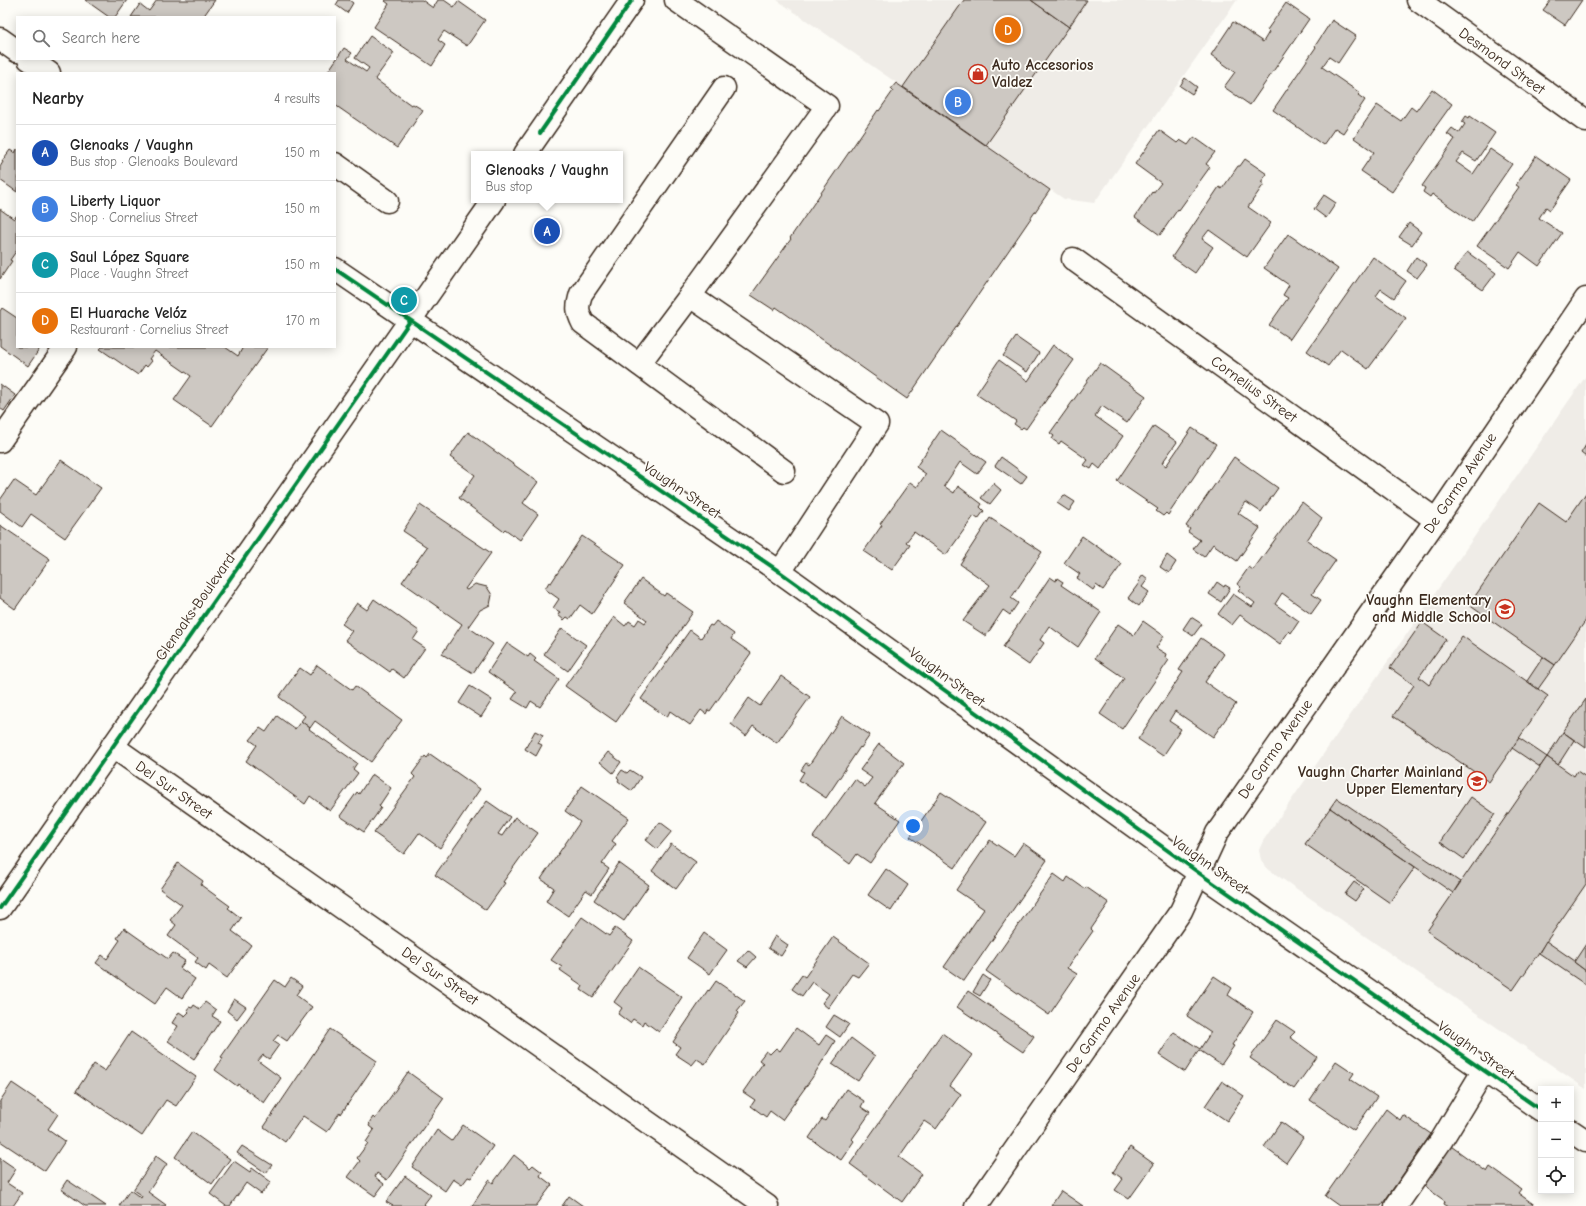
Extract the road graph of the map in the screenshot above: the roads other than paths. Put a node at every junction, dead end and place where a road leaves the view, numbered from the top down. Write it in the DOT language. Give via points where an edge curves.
graph roads {
  1 [pos="632,0"];
  2 [pos="676,0"];
  3 [pos="1418,0"];
  4 [pos="0,39"];
  5 [pos="16,50"];
  6 [pos="30,60"];
  7 [pos="48,72"];
  8 [pos="724,88"];
  9 [pos="1586,121"];
  10 [pos="527,151"];
  11 [pos="336,165"];
  12 [pos="388,201"];
  13 [pos="492,203"];
  14 [pos="1073,259"];
  15 [pos="336,270"];
  16 [pos="690,296"];
  17 [pos="1586,299"];
  18 [pos="410,321"];
  19 [pos="65,348"];
  20 [pos="639,364"];
  21 [pos="0,441"];
  22 [pos="784,471"];
  23 [pos="1436,520"];
  24 [pos="780,572"];
  25 [pos="112,746"];
  26 [pos="1199,873"];
  27 [pos="0,908"];
  28 [pos="1484,1070"];
  29 [pos="1538,1108"];
  30 [pos="1574,1133"];
  31 [pos="1586,1141"];
  32 [pos="767,1206"];
  33 [pos="976,1206"];
  34 [pos="1396,1206"];
  1 -- 10 [label="street"];
  2 -- 16 [label="street" via="827,106"];
  3 -- 9 [label="street, Desmond Street"];
  4 -- 5 [label="street"];
  6 -- 7 [label="street"];
  8 -- 20 [label="street" via="579,300 579,316 583,323"];
  11 -- 12 [label="street"];
  13 -- 18 [label="street, Glenoaks Boulevard"];
  14 -- 23 [label="street, Cornelius Street"];
  15 -- 18 [label="street, Vaughn Street"];
  16 -- 20 [label="street"];
  16 -- 24 [label="street" via="877,424"];
  17 -- 23 [label="street, De Garmo Avenue"];
  18 -- 24 [label="street, Vaughn Street"];
  18 -- 25 [label="street, Glenoaks Boulevard"];
  19 -- 21 [label="street"];
  20 -- 22 [label="street"];
  23 -- 26 [label="street, De Garmo Avenue" via="1217,832"];
  24 -- 26 [label="street, Vaughn Street"];
  25 -- 27 [label="street, Glenoaks Boulevard"];
  25 -- 32 [label="street, Del Sur Street"];
  26 -- 28 [label="street, Vaughn Street"];
  26 -- 33 [label="street, De Garmo Avenue" via="1181,911"];
  28 -- 29 [label="street, Vaughn Street"];
  28 -- 34 [label="street" via="1441,1141"];
  30 -- 31 [label="street"];
}
